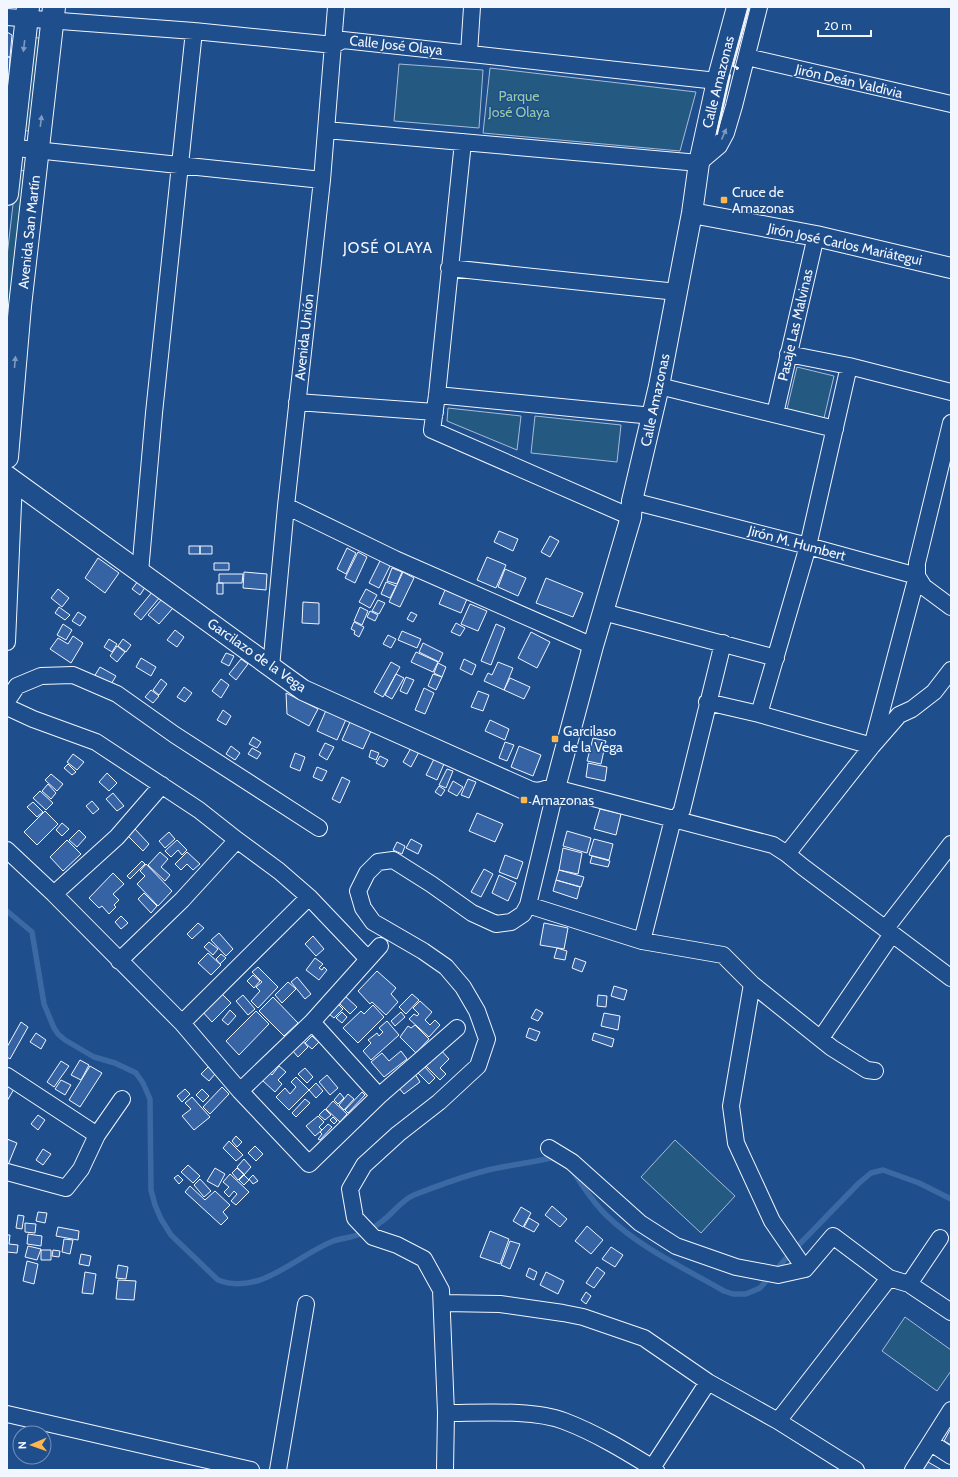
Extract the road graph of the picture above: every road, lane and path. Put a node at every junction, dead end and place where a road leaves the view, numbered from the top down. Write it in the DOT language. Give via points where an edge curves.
graph roads {
  1 [pos="336,7"];
  2 [pos="472,7"];
  3 [pos="737,7"];
  4 [pos="759,7"];
  5 [pos="54,14"];
  6 [pos="21,15"];
  7 [pos="194,31"];
  8 [pos="334,45"];
  9 [pos="469,53"];
  10 [pos="746,57"];
  11 [pos="717,81"];
  12 [pos="951,104"];
  13 [pos="326,130"];
  14 [pos="462,142"];
  15 [pos="10,148"];
  16 [pos="38,150"];
  17 [pos="699,163"];
  18 [pos="180,166"];
  19 [pos="322,180"];
  20 [pos="7,194"];
  21 [pos="692,213"];
  22 [pos="816,236"];
  23 [pos="450,268"];
  24 [pos="951,268"];
  25 [pos="677,292"];
  26 [pos="788,354"];
  27 [pos="849,366"];
  28 [pos="660,386"];
  29 [pos="951,392"];
  30 [pos="437,395"];
  31 [pos="297,402"];
  32 [pos="435,412"];
  33 [pos="775,414"];
  34 [pos="653,416"];
  35 [pos="951,423"];
  36 [pos="835,429"];
  37 [pos="7,457"];
  38 [pos="11,478"];
  39 [pos="286,506"];
  40 [pos="632,509"];
  41 [pos="808,546"];
  42 [pos="140,572"];
  43 [pos="917,576"];
  44 [pos="951,607"];
  45 [pos="603,612"];
  46 [pos="7,642"];
  47 [pos="722,643"];
  48 [pos="593,646"];
  49 [pos="776,658"];
  50 [pos="271,667"];
  51 [pos="951,670"];
  52 [pos="7,701"];
  53 [pos="707,702"];
  54 [pos="7,706"];
  55 [pos="759,714"];
  56 [pos="872,746"];
  57 [pos="162,785"];
  58 [pos="555,788"];
  59 [pos="672,819"];
  60 [pos="319,828"];
  61 [pos="237,840"];
  62 [pos="951,844"];
  63 [pos="7,850"];
  64 [pos="787,854"];
  65 [pos="54,894"];
  66 [pos="309,897"];
  67 [pos="526,909"];
  68 [pos="889,931"];
  69 [pos="642,941"];
  70 [pos="380,946"];
  71 [pos="368,958"];
  72 [pos="119,961"];
  73 [pos="951,978"];
  74 [pos="752,984"];
  75 [pos="312,1022"];
  76 [pos="182,1023"];
  77 [pos="457,1028"];
  78 [pos="821,1038"];
  79 [pos="875,1071"];
  80 [pos="7,1076"];
  81 [pos="240,1091"];
  82 [pos="379,1096"];
  83 [pos="122,1098"];
  84 [pos="97,1135"];
  85 [pos="549,1148"];
  86 [pos="7,1172"];
  87 [pos="940,1238"];
  88 [pos="805,1269"];
  89 [pos="889,1278"];
  90 [pos="909,1284"];
  91 [pos="442,1296"];
  92 [pos="306,1304"];
  93 [pos="951,1312"];
  94 [pos="708,1382"];
  95 [pos="951,1410"];
  96 [pos="446,1413"];
  97 [pos="7,1414"];
  98 [pos="778,1421"];
  99 [pos="931,1443"];
  100 [pos="951,1456"];
  101 [pos="654,1469"];
  102 [pos="251,1470"];
  103 [pos="278,1470"];
  104 [pos="445,1470"];
  105 [pos="856,1470"];
  106 [pos="914,1470"];
  1 -- 8 [label="street, Avenida Unión"];
  2 -- 9 [label="street"];
  3 -- 11 [label="street, Calle Amazonas"];
  4 -- 10 [label="street"];
  5 -- 6 [label="street, Calle José Olaya"];
  5 -- 7 [label="street, Calle José Olaya"];
  16 -- 5 [label="main road, Avenida San Martín, one-way"];
  6 -- 15 [label="main road, Avenida San Martín, one-way"];
  7 -- 8 [label="street, Calle José Olaya"];
  7 -- 18 [label="street"];
  8 -- 9 [label="street, Calle José Olaya" via="343,40"];
  8 -- 13 [label="street, Avenida Unión"];
  9 -- 11 [label="street, Calle José Olaya"];
  10 -- 12 [label="street, Jirón Deán Valdivia"];
  17 -- 10 [label="street, one-way" via="718,146 726,133"];
  11 -- 17 [label="street, Calle Amazonas"];
  13 -- 14 [label="street"];
  13 -- 19 [label="street, Avenida Unión"];
  14 -- 17 [label="street"];
  14 -- 23 [label="street"];
  15 -- 16 [label="street"];
  15 -- 20 [label="main road, Avenida San Martín"];
  16 -- 18 [label="street"];
  37 -- 16 [label="main road, Avenida San Martín, one-way" via="20,306"];
  17 -- 21 [label="street, Calle Amazonas"];
  18 -- 19 [label="street"];
  18 -- 42 [label="street"];
  19 -- 31 [label="street, Avenida Unión"];
  21 -- 22 [label="street, Jirón José Carlos Mariátegui"];
  21 -- 25 [label="street, Calle Amazonas"];
  22 -- 24 [label="street, Jirón José Carlos Mariátegui"];
  22 -- 26 [label="street, Pasaje Las Malvinas"];
  23 -- 25 [label="street"];
  23 -- 30 [label="street"];
  25 -- 28 [label="street, Calle Amazonas"];
  26 -- 27 [label="street"];
  26 -- 33 [label="street, Pasaje Las Malvinas"];
  27 -- 29 [label="street"];
  27 -- 36 [label="street"];
  28 -- 33 [label="street"];
  28 -- 34 [label="street, Calle Amazonas"];
  30 -- 32 [label="street"];
  30 -- 34 [label="street"];
  31 -- 32 [label="street"];
  31 -- 39 [label="street, Avenida Unión"];
  32 -- 40 [label="street, Jirón M. Humbert" via="432,430"];
  33 -- 36 [label="street"];
  34 -- 40 [label="street, Calle Amazonas"];
  35 -- 43 [label="street" via="917,563"];
  36 -- 41 [label="street"];
  38 -- 42 [label="street, Garcilazo de la Vega"];
  38 -- 46 [label="street"];
  39 -- 48 [label="street" via="395,559"];
  39 -- 50 [label="street, Avenida Unión"];
  40 -- 41 [label="street, Jirón M. Humbert"];
  40 -- 45 [label="street, Calle Amazonas"];
  41 -- 43 [label="street, Jirón M. Humbert"];
  41 -- 49 [label="street"];
  42 -- 50 [label="street, Garcilazo de la Vega"];
  43 -- 44 [label="street" via="924,587"];
  43 -- 56 [label="street"];
  45 -- 47 [label="street"];
  45 -- 48 [label="street, Calle Amazonas"];
  47 -- 49 [label="street"];
  47 -- 53 [label="street"];
  48 -- 58 [label="street, Calle Amazonas"];
  49 -- 55 [label="street"];
  50 -- 58 [label="street, Garcilazo de la Vega" via="303,690 531,792 539,793"];
  51 -- 56 [label="street" via="934,692 912,709 899,715"];
  52 -- 60 [label="street" via="17,686 41,676 73,676 117,694 175,735"];
  53 -- 55 [label="street"];
  53 -- 59 [label="street" via="682,810"];
  54 -- 57 [label="street" via="32,719 96,742"];
  55 -- 56 [label="street"];
  56 -- 64 [label="street"];
  57 -- 61 [label="street"];
  57 -- 65 [label="street" via="117,837"];
  58 -- 59 [label="street"];
  58 -- 67 [label="street"];
  59 -- 64 [label="street" via="774,845"];
  59 -- 69 [label="street"];
  61 -- 66 [label="street"];
  61 -- 72 [label="street" via="182,900"];
  62 -- 68 [label="street"];
  63 -- 65 [label="street"];
  64 -- 68 [label="street"];
  65 -- 72 [label="street"];
  66 -- 71 [label="street"];
  66 -- 76 [label="street"];
  67 -- 69 [label="street"];
  67 -- 91 [label="street" via="511,922 496,924 472,913 393,860 378,862 367,873 358,891 363,908 372,922 446,967 463,987 477,1011 487,1040 478,1066 364,1165 350,1189 355,1218 373,1237 397,1245 424,1259"];
  68 -- 73 [label="street"];
  68 -- 78 [label="street"];
  69 -- 74 [label="street" via="723,955"];
  70 -- 71 [label="street"];
  71 -- 75 [label="street"];
  72 -- 76 [label="street"];
  74 -- 78 [label="street"];
  74 -- 88 [label="street" via="731,1106 736,1143 772,1221"];
  75 -- 81 [label="street"];
  75 -- 82 [label="street"];
  76 -- 81 [label="street"];
  77 -- 82 [label="street"];
  78 -- 79 [label="street" via="867,1070"];
  80 -- 84 [label="street"];
  81 -- 82 [label="street" via="310,1164"];
  83 -- 84 [label="street"];
  84 -- 86 [label="street" via="81,1169 66,1188"];
  85 -- 88 [label="street" via="572,1162 640,1223 676,1246 736,1267 778,1275"];
  87 -- 90 [label="street"];
  88 -- 89 [label="street" via="832,1236"];
  89 -- 90 [label="street"];
  89 -- 98 [label="street"];
  90 -- 93 [label="street"];
  91 -- 94 [label="street" via="583,1317 644,1338"];
  91 -- 96 [label="street"];
  92 -- 103 [label="street"];
  94 -- 98 [label="street"];
  94 -- 101 [label="street"];
  95 -- 99 [label="street"];
  96 -- 101 [label="street" via="537,1415 564,1421 623,1449"];
  96 -- 104 [label="street"];
  97 -- 102 [label="street"];
  98 -- 105 [label="street"];
  99 -- 100 [label="street"];
  99 -- 106 [label="street"];
}
